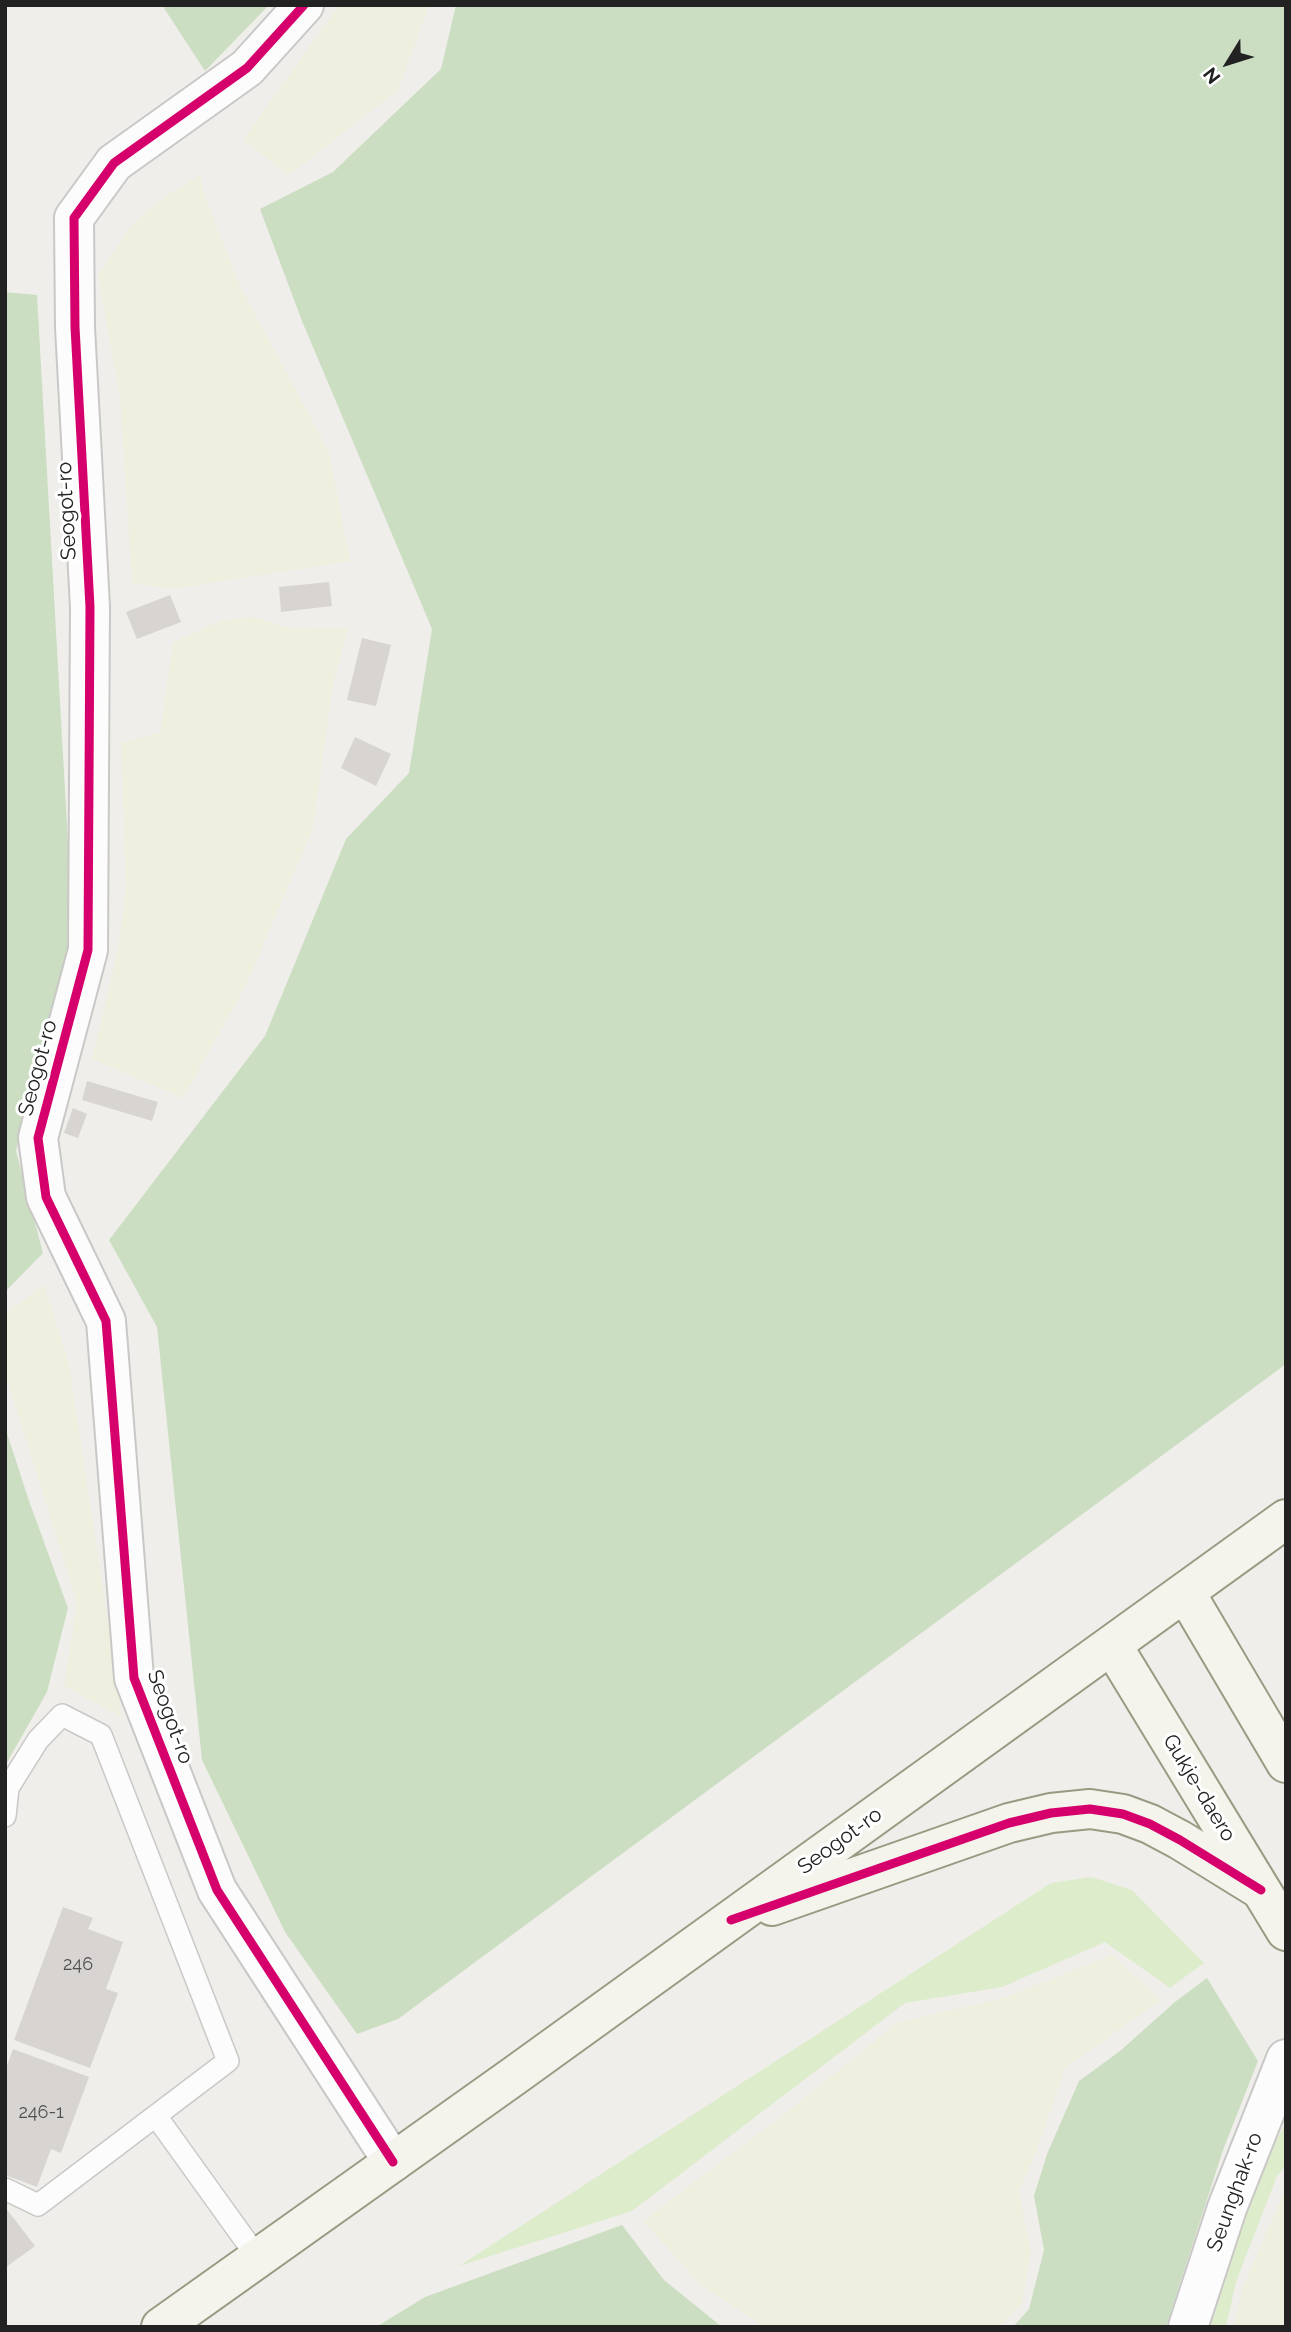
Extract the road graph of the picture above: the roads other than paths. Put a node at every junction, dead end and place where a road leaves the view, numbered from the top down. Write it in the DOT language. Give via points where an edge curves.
graph roads {
  1 [pos="304,5"];
  2 [pos="1286,1519"];
  3 [pos="1185,1592"];
  4 [pos="1112,1645"];
  5 [pos="1286,1763"];
  6 [pos="5,1816"];
  7 [pos="1272,1907"];
  8 [pos="731,1920"];
  9 [pos="1286,2059"];
  10 [pos="156,2116"];
  11 [pos="393,2162"];
  12 [pos="5,2189"];
  13 [pos="258,2258"];
  14 [pos="162,2327"];
  15 [pos="1188,2327"];
  1 -- 11 [label="street, Seogot-ro" via="247,68 114,163 74,218 90,607 88,950 38,1138 46,1197 106,1321 134,1678 217,1891"];
  2 -- 3 [label="main road, Seogot-ro"];
  3 -- 4 [label="main road, Seogot-ro"];
  3 -- 5 [label="main road"];
  4 -- 7 [label="main road, Gukje-daero"];
  4 -- 8 [label="main road, Seogot-ro"];
  6 -- 10 [label="lane" via="8,1788 38,1740 62,1715 101,1735 229,2061"];
  7 -- 8 [label="main road" via="1180,1840 1123,1814 1090,1809 1009,1823"];
  8 -- 11 [label="main road, Seogot-ro"];
  9 -- 15 [label="street, Seunghak-ro" via="1227,2208"];
  10 -- 12 [label="lane" via="38,2206"];
  10 -- 13 [label="lane"];
  11 -- 13 [label="main road, Seogot-ro"];
  13 -- 14 [label="main road, Seogot-ro"];
}
